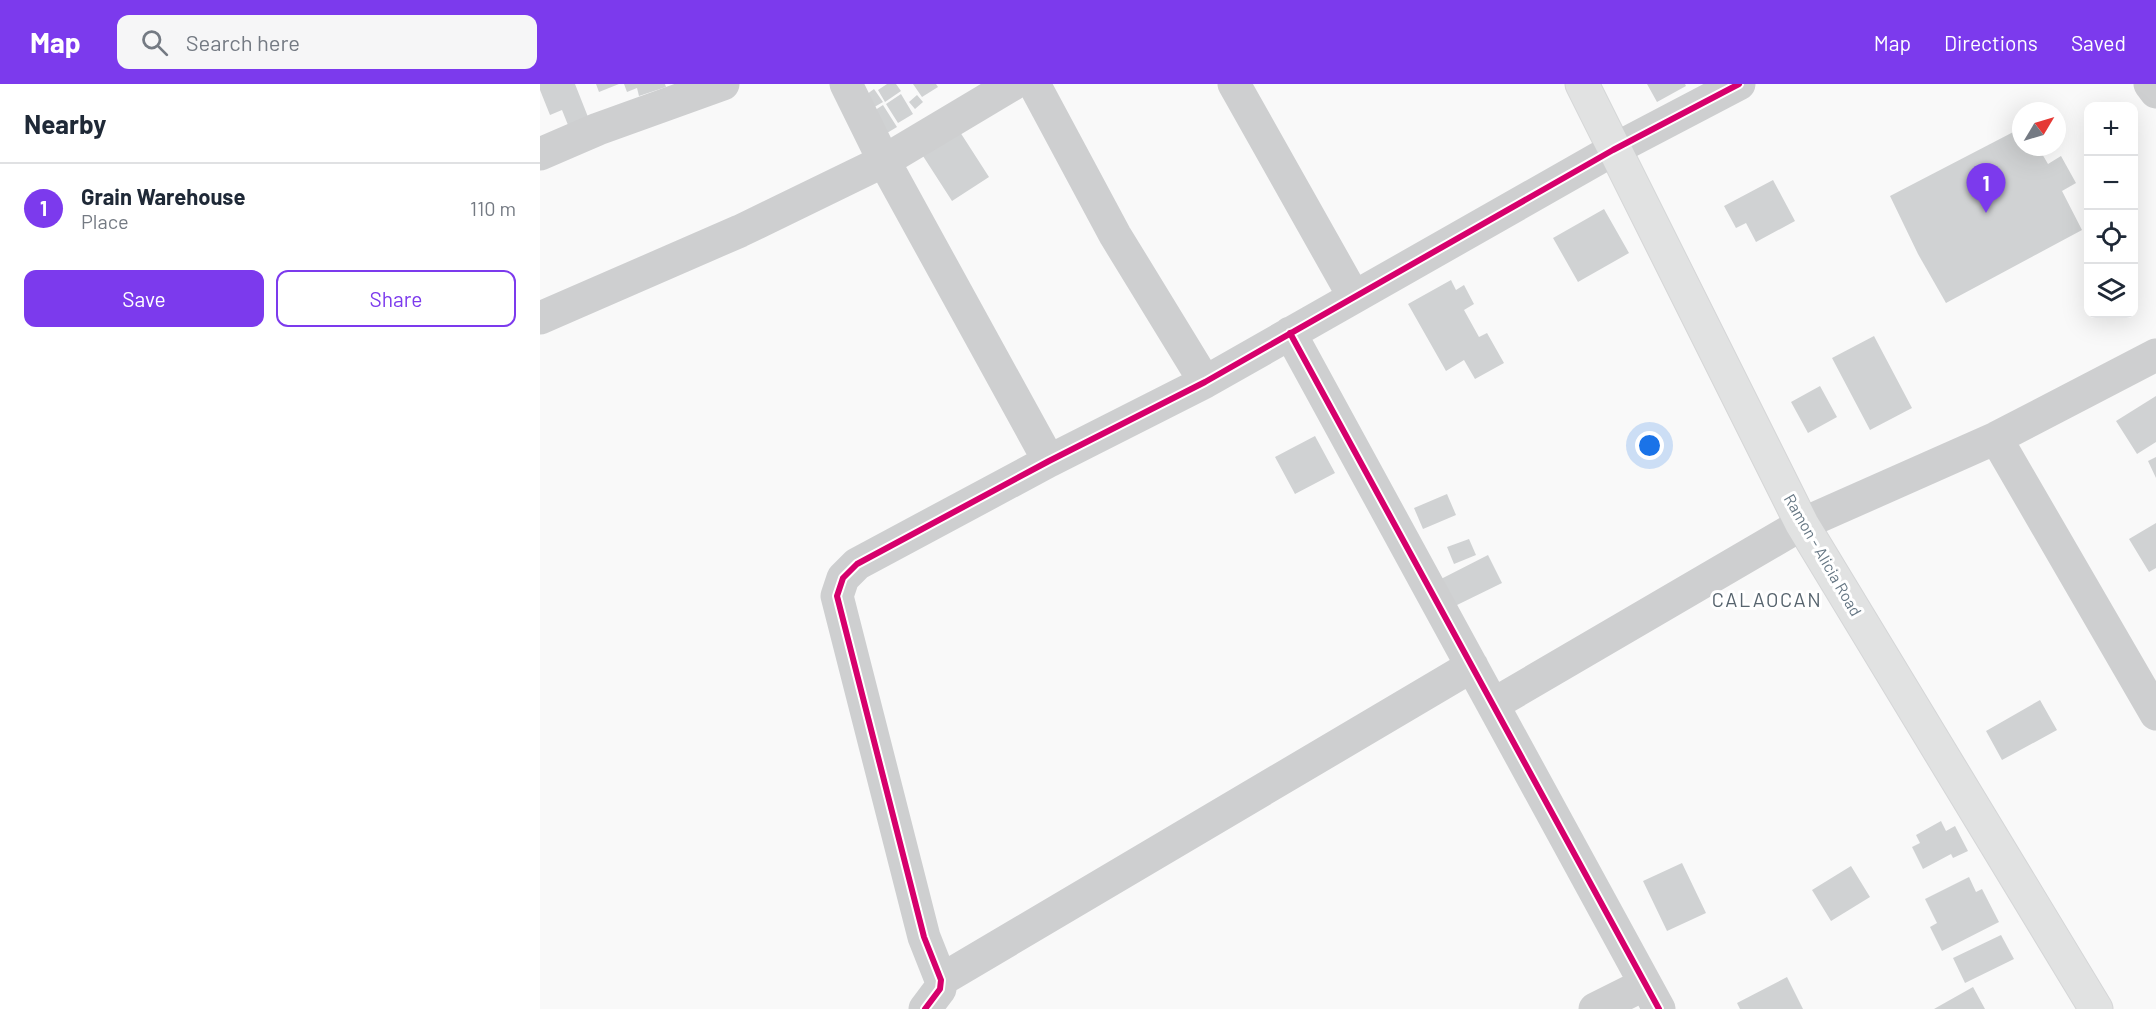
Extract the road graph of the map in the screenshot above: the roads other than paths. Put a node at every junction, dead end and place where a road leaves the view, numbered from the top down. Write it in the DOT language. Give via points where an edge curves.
graph roads {
  1 [pos="723,84"];
  2 [pos="846,84"];
  3 [pos="1013,84"];
  4 [pos="1034,84"];
  5 [pos="1234,84"];
  6 [pos="1582,84"];
  7 [pos="1738,84"];
  8 [pos="2150,84"];
  9 [pos="2156,92"];
  10 [pos="1613,150"];
  11 [pos="540,154"];
  12 [pos="884,161"];
  13 [pos="1354,297"];
  14 [pos="540,318"];
  15 [pos="1290,333"];
  16 [pos="2156,355"];
  17 [pos="1205,382"];
  18 [pos="1996,438"];
  19 [pos="1049,460"];
  20 [pos="1802,524"];
  21 [pos="1472,666"];
  22 [pos="1494,704"];
  23 [pos="2156,714"];
  24 [pos="941,980"];
  25 [pos="1652,996"];
  26 [pos="925,1009"];
  27 [pos="1595,1009"];
  28 [pos="2096,1009"];
  1 -- 11 [label="street"];
  2 -- 12 [label="street"];
  3 -- 12 [label="street"];
  4 -- 17 [label="street" via="1115,235"];
  5 -- 13 [label="street"];
  6 -- 10 [label="main road, Ramon - Alicia Road"];
  7 -- 10 [label="street"];
  8 -- 9 [label="street"];
  10 -- 13 [label="street"];
  10 -- 20 [label="main road, Ramon - Alicia Road"];
  12 -- 14 [label="street" via="740,231"];
  12 -- 19 [label="street"];
  13 -- 15 [label="street"];
  15 -- 17 [label="street"];
  15 -- 21 [label="street"];
  16 -- 18 [label="street"];
  17 -- 19 [label="street"];
  18 -- 20 [label="street"];
  18 -- 23 [label="street"];
  19 -- 24 [label="street" via="857,564 843,578 837,596 924,937"];
  20 -- 22 [label="street"];
  20 -- 28 [label="main road, Ramon - Alicia Road"];
  21 -- 22 [label="street"];
  21 -- 24 [label="street"];
  22 -- 25 [label="street"];
  24 -- 26 [label="street" via="940,989"];
  25 -- 27 [label="street"];
}
